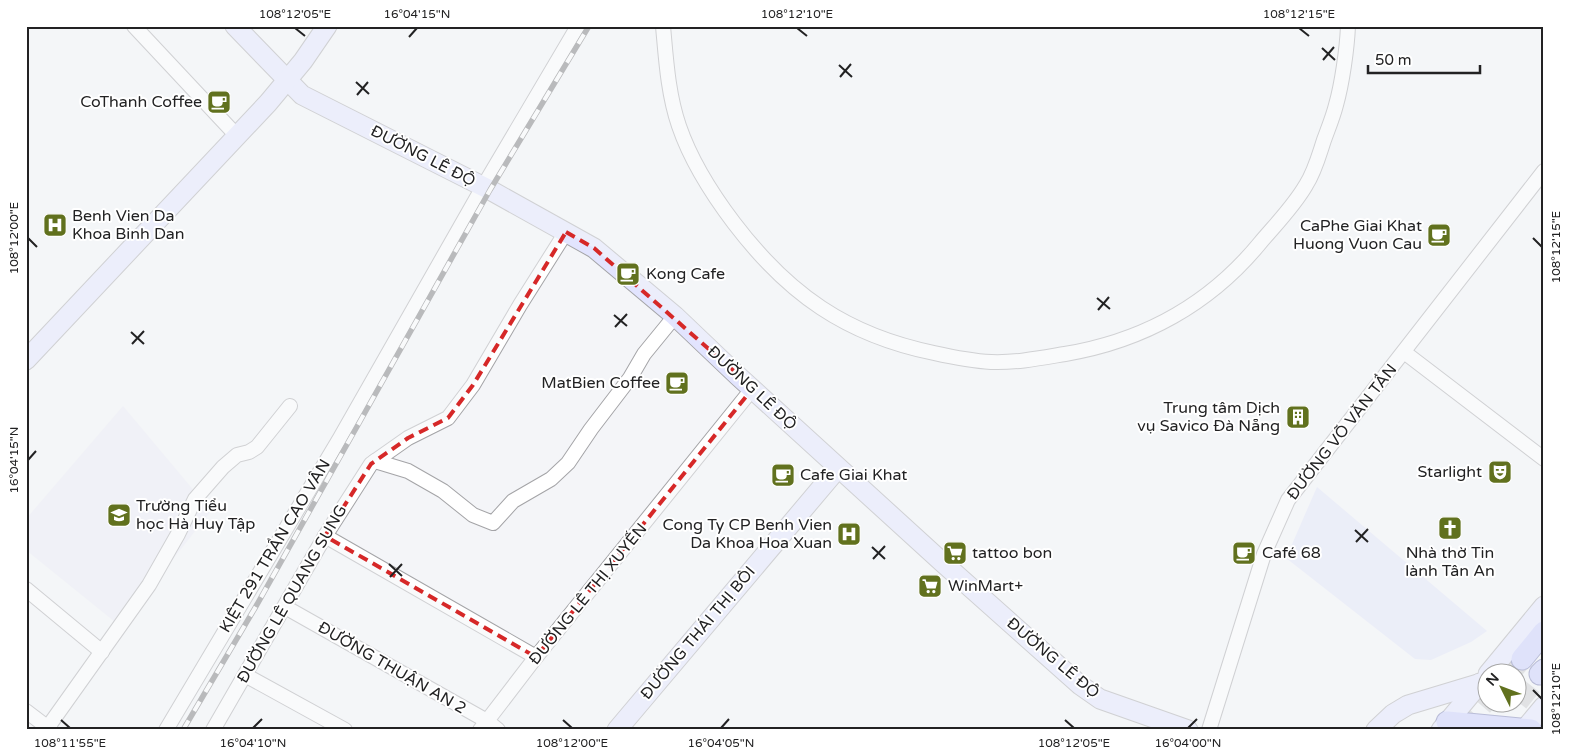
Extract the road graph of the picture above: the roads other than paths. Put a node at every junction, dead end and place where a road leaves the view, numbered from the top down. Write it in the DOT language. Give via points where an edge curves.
graph roads {
  1 [pos="134,26"];
  2 [pos="234,26"];
  3 [pos="327,26"];
  4 [pos="578,26"];
  5 [pos="663,26"];
  6 [pos="1348,26"];
  7 [pos="287,81"];
  8 [pos="237,136"];
  9 [pos="1544,172"];
  10 [pos="483,187"];
  11 [pos="566,232"];
  12 [pos="675,316"];
  13 [pos="1404,352"];
  14 [pos="26,360"];
  15 [pos="753,388"];
  16 [pos="290,406"];
  17 [pos="1544,459"];
  18 [pos="375,461"];
  19 [pos="838,468"];
  20 [pos="325,536"];
  21 [pos="29,597"];
  22 [pos="1544,606"];
  23 [pos="285,607"];
  24 [pos="1544,632"];
  25 [pos="102,652"];
  26 [pos="536,658"];
  27 [pos="1522,659"];
  28 [pos="1496,664"];
  29 [pos="245,675"];
  30 [pos="1478,680"];
  31 [pos="1478,685"];
  32 [pos="1544,706"];
  33 [pos="26,711"];
  34 [pos="488,727"];
  35 [pos="1440,727"];
  36 [pos="49,728"];
  37 [pos="1525,729"];
  38 [pos="166,730"];
  39 [pos="213,730"];
  40 [pos="344,730"];
  41 [pos="617,730"];
  42 [pos="1188,730"];
  43 [pos="1209,730"];
  44 [pos="1376,730"];
  1 -- 8 [label="street"];
  2 -- 7 [label="street, ĐƯỜNG LÊ ĐỘ"];
  3 -- 7 [label="street"];
  4 -- 10 [label="street, KIỆT 291 TRẦN CAO VÂN"];
  5 -- 6 [label="street" via="671,92 688,148 714,196 753,248 780,276 823,310 875,337 917,350 991,362 1050,357 1116,341 1183,312 1228,276 1257,247 1306,185 1336,104"];
  7 -- 8 [label="street"];
  7 -- 10 [label="street, ĐƯỜNG LÊ ĐỘ" via="302,95"];
  8 -- 14 [label="street"];
  9 -- 13 [label="street, ĐƯỜNG VÕ VĂN TẦN"];
  10 -- 11 [label="street, ĐƯỜNG LÊ ĐỘ"];
  10 -- 38 [label="street, KIỆT 291 TRẦN CAO VÂN" via="340,438"];
  11 -- 12 [label="street, ĐƯỜNG LÊ ĐỘ" via="594,248"];
  11 -- 18 [label="street, ĐƯỜNG LÊ QUANG SUNG" via="473,385 448,418 408,438"];
  12 -- 15 [label="street, ĐƯỜNG LÊ ĐỘ"];
  12 -- 18 [label="street" via="641,358 568,463 551,480 513,501 493,523 473,515 443,491 408,471"];
  13 -- 17 [label="street"];
  13 -- 43 [label="street, ĐƯỜNG VÕ VĂN TẦN" via="1288,500 1264,554"];
  15 -- 19 [label="street, ĐƯỜNG LÊ ĐỘ"];
  15 -- 26 [label="street, ĐƯỜNG LÊ THỊ XUYẾN"];
  16 -- 25 [label="street" via="257,447 237,455 195,498 149,585"];
  18 -- 20 [label="street, ĐƯỜNG LÊ QUANG SUNG"];
  19 -- 41 [label="street, ĐƯỜNG THÁI THỊ BÔI"];
  19 -- 42 [label="street, ĐƯỜNG LÊ ĐỘ" via="1080,685 1100,699"];
  20 -- 23 [label="street, ĐƯỜNG LÊ QUANG SUNG"];
  20 -- 26 [label="street"];
  21 -- 25 [label="street"];
  22 -- 28 [label="street"];
  23 -- 29 [label="street, ĐƯỜNG LÊ QUANG SUNG"];
  23 -- 34 [label="street, ĐƯỜNG THUẬN AN 2"];
  24 -- 27 [label="main road"];
  25 -- 36 [label="street"];
  26 -- 34 [label="street, ĐƯỜNG LÊ THỊ XUYẾN"];
  29 -- 39 [label="street, ĐƯỜNG LÊ QUANG SUNG"];
  29 -- 40 [label="street"];
  30 -- 44 [label="street" via="1408,705"];
  31 -- 35 [label="street"];
  32 -- 37 [label="street"];
  33 -- 36 [label="street"];
  35 -- 37 [label="main road"];
}
